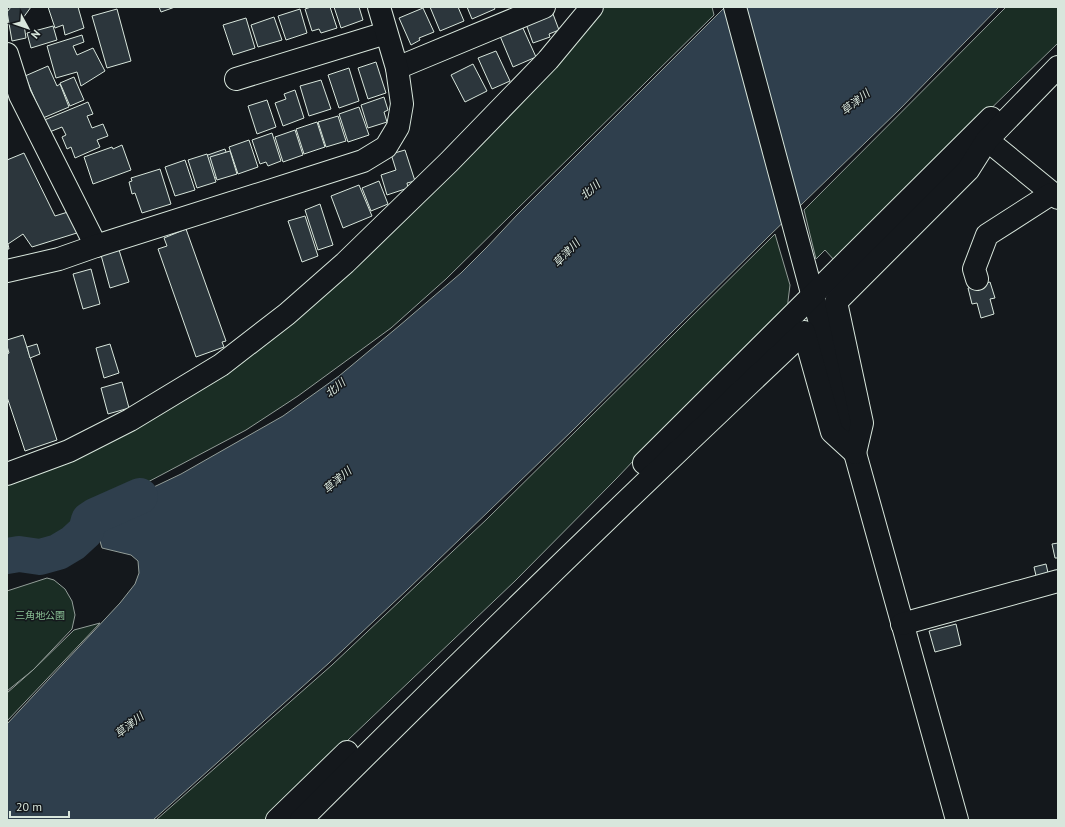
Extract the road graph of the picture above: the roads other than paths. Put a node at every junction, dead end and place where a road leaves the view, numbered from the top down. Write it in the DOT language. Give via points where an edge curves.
graph roads {
  1 [pos="379,7"];
  2 [pos="544,7"];
  3 [pos="592,7"];
  4 [pos="735,7"];
  5 [pos="386,33"];
  6 [pos="1058,50"];
  7 [pos="7,54"];
  8 [pos="397,68"];
  9 [pos="1058,68"];
  10 [pos="236,79"];
  11 [pos="987,140"];
  12 [pos="1055,196"];
  13 [pos="96,246"];
  14 [pos="7,271"];
  15 [pos="977,279"];
  16 [pos="814,301"];
  17 [pos="855,453"];
  18 [pos="665,462"];
  19 [pos="7,474"];
  20 [pos="1058,581"];
  21 [pos="902,624"];
  22 [pos="277,820"];
  23 [pos="301,820"];
  24 [pos="957,820"];
  1 -- 5 [label="street"];
  2 -- 8 [label="street"];
  3 -- 19 [label="street" via="548,60 449,162 287,314 221,365 130,420 69,451"];
  4 -- 16 [label="street"];
  5 -- 8 [label="street"];
  5 -- 10 [label="street"];
  6 -- 16 [label="street"];
  7 -- 13 [label="street" via="20,95"];
  8 -- 13 [label="street" via="402,104 398,127 386,147 363,161"];
  9 -- 11 [label="street"];
  11 -- 12 [label="street"];
  11 -- 16 [label="street"];
  11 -- 17 [label="street" via="968,170 836,302 862,423"];
  12 -- 15 [label="street" via="987,235 974,269"];
  13 -- 14 [label="street" via="59,259"];
  16 -- 17 [label="street"];
  16 -- 18 [label="street" via="691,428"];
  16 -- 22 [label="street"];
  17 -- 18 [label="street" via="832,432 804,332"];
  17 -- 21 [label="street"];
  18 -- 23 [label="street"];
  20 -- 21 [label="street"];
  21 -- 24 [label="street"];
}
